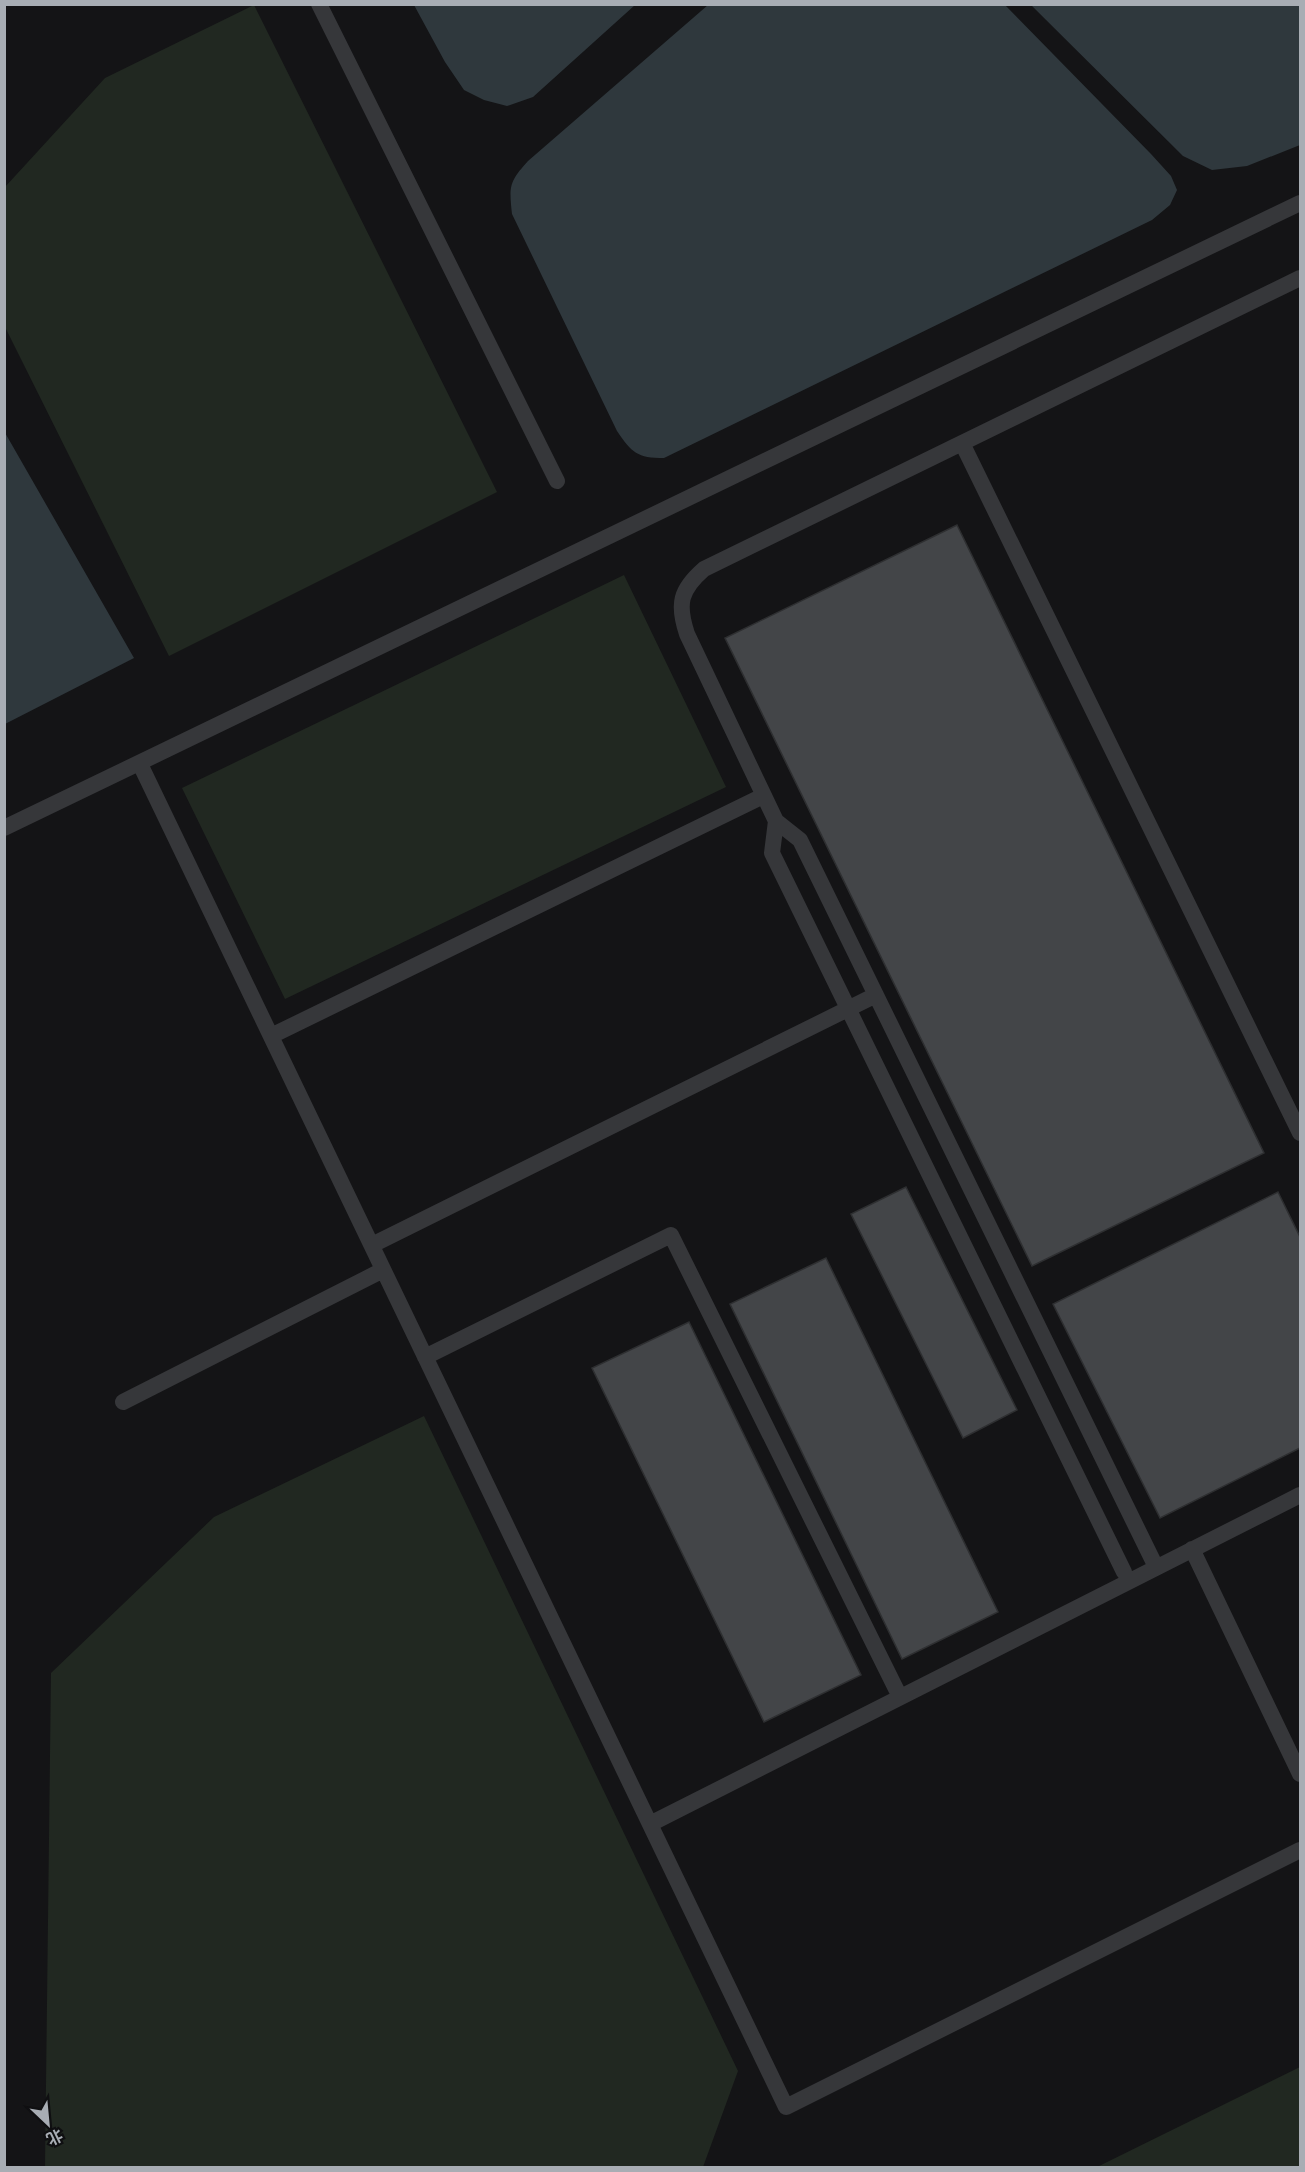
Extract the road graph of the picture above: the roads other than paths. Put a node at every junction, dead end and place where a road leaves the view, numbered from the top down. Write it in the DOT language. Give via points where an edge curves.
graph roads {
  1 [pos="319,4"];
  2 [pos="1300,203"];
  3 [pos="1300,278"];
  4 [pos="962,443"];
  5 [pos="557,481"];
  6 [pos="140,764"];
  7 [pos="763,796"];
  8 [pos="776,821"];
  9 [pos="4,828"];
  10 [pos="876,995"];
  11 [pos="849,1008"];
  12 [pos="271,1036"];
  13 [pos="1300,1133"];
  14 [pos="372,1245"];
  15 [pos="383,1270"];
  16 [pos="425,1357"];
  17 [pos="123,1402"];
  18 [pos="1300,1495"];
  19 [pos="1192,1549"];
  20 [pos="1156,1567"];
  21 [pos="1124,1572"];
  22 [pos="900,1697"];
  23 [pos="1300,1774"];
  24 [pos="650,1824"];
  25 [pos="1300,1850"];
  1 -- 5 [label="lane"];
  2 -- 6 [label="lane"];
  3 -- 4 [label="lane"];
  4 -- 7 [label="lane" via="704,569 690,582 682,597 681,616 687,634"];
  4 -- 13 [label="lane"];
  6 -- 9 [label="lane"];
  6 -- 12 [label="lane"];
  7 -- 8 [label="lane"];
  7 -- 12 [label="lane"];
  8 -- 10 [label="lane" via="800,840"];
  8 -- 11 [label="lane" via="772,853"];
  10 -- 11 [label="lane"];
  10 -- 20 [label="lane"];
  11 -- 14 [label="lane"];
  11 -- 21 [label="lane"];
  12 -- 14 [label="lane"];
  14 -- 15 [label="lane"];
  15 -- 16 [label="lane"];
  15 -- 17 [label="lane"];
  16 -- 22 [label="lane" via="671,1234"];
  16 -- 24 [label="lane"];
  18 -- 19 [label="lane"];
  19 -- 20 [label="lane"];
  19 -- 23 [label="lane"];
  20 -- 22 [label="lane"];
  22 -- 24 [label="lane"];
  24 -- 25 [label="lane" via="786,2107"];
}
